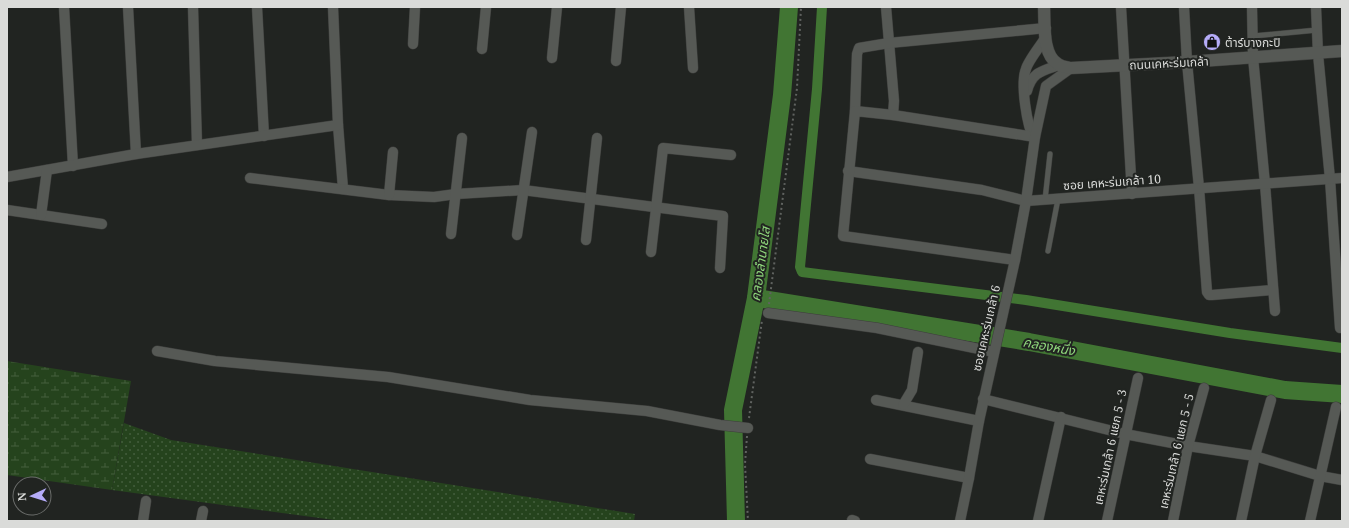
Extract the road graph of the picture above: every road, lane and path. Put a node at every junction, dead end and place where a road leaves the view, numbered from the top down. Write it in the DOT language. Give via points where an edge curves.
graph roads {
  1 [pos="64,7"];
  2 [pos="128,7"];
  3 [pos="193,7"];
  4 [pos="257,7"];
  5 [pos="333,7"];
  6 [pos="414,7"];
  7 [pos="486,7"];
  8 [pos="557,7"];
  9 [pos="621,7"];
  10 [pos="689,7"];
  11 [pos="802,7"];
  12 [pos="886,7"];
  13 [pos="1044,7"];
  14 [pos="1121,7"];
  15 [pos="1184,7"];
  16 [pos="1252,7"];
  17 [pos="1316,7"];
  18 [pos="1317,30"];
  19 [pos="1046,33"];
  20 [pos="1253,36"];
  21 [pos="889,43"];
  22 [pos="413,44"];
  23 [pos="482,48"];
  24 [pos="1342,51"];
  25 [pos="1318,54"];
  26 [pos="552,58"];
  27 [pos="1253,58"];
  28 [pos="616,61"];
  29 [pos="1186,62"];
  30 [pos="1125,66"];
  31 [pos="1065,67"];
  32 [pos="693,68"];
  33 [pos="1025,103"];
  34 [pos="854,111"];
  35 [pos="893,115"];
  36 [pos="338,125"];
  37 [pos="532,132"];
  38 [pos="264,136"];
  39 [pos="462,138"];
  40 [pos="597,138"];
  41 [pos="1034,138"];
  42 [pos="197,145"];
  43 [pos="393,152"];
  44 [pos="136,154"];
  45 [pos="1050,154"];
  46 [pos="731,155"];
  47 [pos="73,166"];
  48 [pos="47,170"];
  49 [pos="848,171"];
  50 [pos="7,177"];
  51 [pos="250,178"];
  52 [pos="1342,178"];
  53 [pos="1330,179"];
  54 [pos="1265,184"];
  55 [pos="1199,188"];
  56 [pos="343,190"];
  57 [pos="523,190"];
  58 [pos="456,194"];
  59 [pos="1132,194"];
  60 [pos="389,195"];
  61 [pos="590,198"];
  62 [pos="1058,199"];
  63 [pos="1046,200"];
  64 [pos="1026,201"];
  65 [pos="656,206"];
  66 [pos="7,210"];
  67 [pos="41,215"];
  68 [pos="102,224"];
  69 [pos="451,234"];
  70 [pos="517,235"];
  71 [pos="586,240"];
  72 [pos="1048,251"];
  73 [pos="651,252"];
  74 [pos="1015,260"];
  75 [pos="720,268"];
  76 [pos="1273,290"];
  77 [pos="1275,311"];
  78 [pos="1340,312"];
  79 [pos="768,313"];
  80 [pos="1340,328"];
  81 [pos="995,349"];
  82 [pos="157,351"];
  83 [pos="918,352"];
  84 [pos="1138,378"];
  85 [pos="1204,388"];
  86 [pos="983,399"];
  87 [pos="876,400"];
  88 [pos="1271,400"];
  89 [pos="903,405"];
  90 [pos="1336,407"];
  91 [pos="1061,417"];
  92 [pos="978,421"];
  93 [pos="748,428"];
  94 [pos="1125,434"];
  95 [pos="1188,446"];
  96 [pos="1255,456"];
  97 [pos="870,459"];
  98 [pos="1320,476"];
  99 [pos="969,478"];
  100 [pos="1342,480"];
  101 [pos="146,500"];
  102 [pos="143,521"];
  103 [pos="748,521"];
  104 [pos="960,521"];
  105 [pos="1038,521"];
  106 [pos="1107,521"];
  107 [pos="1173,521"];
  108 [pos="1241,521"];
  109 [pos="1310,521"];
  1 -- 47 [label="street"];
  2 -- 44 [label="street"];
  3 -- 42 [label="street"];
  4 -- 38 [label="street"];
  5 -- 36 [label="street"];
  6 -- 22 [label="street"];
  7 -- 23 [label="street"];
  8 -- 26 [label="street"];
  9 -- 28 [label="street"];
  10 -- 32 [label="street"];
  11 -- 79 [label="path" via="797,88"];
  12 -- 21 [label="street"];
  13 -- 19 [label="street"];
  14 -- 30 [label="street"];
  15 -- 29 [label="street"];
  16 -- 20 [label="street"];
  17 -- 18 [label="street"];
  18 -- 20 [label="lane"];
  18 -- 25 [label="street"];
  19 -- 21 [label="street"];
  19 -- 31 [label="street" via="1048,52 1053,60"];
  19 -- 33 [label="street, ซอยเคหะร่มเกล้า 6" via="1026,69"];
  20 -- 27 [label="street"];
  21 -- 34 [label="street" via="857,50"];
  21 -- 35 [label="street"];
  24 -- 25 [label="street, ถนนเคหะร่มเกล้า"];
  25 -- 27 [label="street, ถนนเคหะร่มเกล้า"];
  25 -- 53 [label="street"];
  27 -- 29 [label="street, ถนนเคหะร่มเกล้า"];
  27 -- 54 [label="street"];
  29 -- 30 [label="street, ถนนเคหะร่มเกล้า"];
  29 -- 55 [label="street"];
  30 -- 31 [label="street, ถนนเคหะร่มเกล้า"];
  30 -- 59 [label="street"];
  31 -- 33 [label="street, ซอยเคหะร่มเกล้า 6" via="1044,70 1032,77"];
  31 -- 41 [label="street, ซอยเคหะร่มเกล้า 6" via="1046,86"];
  33 -- 41 [label="street, ซอยเคหะร่มเกล้า 6"];
  34 -- 35 [label="street"];
  34 -- 49 [label="street"];
  35 -- 41 [label="street"];
  36 -- 38 [label="street"];
  36 -- 56 [label="street"];
  37 -- 57 [label="street"];
  38 -- 42 [label="street"];
  39 -- 58 [label="street"];
  40 -- 61 [label="street"];
  41 -- 64 [label="street, ซอยเคหะร่มเกล้า 6"];
  42 -- 44 [label="street"];
  43 -- 60 [label="street"];
  44 -- 47 [label="street"];
  45 -- 63 [label="lane"];
  46 -- 65 [label="street" via="663,148"];
  47 -- 48 [label="street"];
  48 -- 50 [label="street"];
  48 -- 67 [label="street"];
  49 -- 64 [label="street, ซอย เคหะร่มเกล้า 10" via="982,190"];
  49 -- 74 [label="street" via="843,236"];
  51 -- 56 [label="street"];
  52 -- 53 [label="street, ซอย เคหะร่มเกล้า 10"];
  53 -- 54 [label="street, ซอย เคหะร่มเกล้า 10"];
  53 -- 78 [label="street"];
  54 -- 55 [label="street, ซอย เคหะร่มเกล้า 10"];
  54 -- 76 [label="street"];
  55 -- 59 [label="street, ซอย เคหะร่มเกล้า 10"];
  55 -- 76 [label="street" via="1208,293 1212,295"];
  56 -- 60 [label="street"];
  57 -- 58 [label="street"];
  57 -- 61 [label="street"];
  57 -- 70 [label="street"];
  58 -- 60 [label="street" via="434,197"];
  58 -- 69 [label="street"];
  59 -- 62 [label="street, ซอย เคหะร่มเกล้า 10"];
  61 -- 65 [label="street"];
  61 -- 71 [label="street"];
  62 -- 63 [label="street, ซอย เคหะร่มเกล้า 10"];
  62 -- 72 [label="lane"];
  63 -- 64 [label="street, ซอย เคหะร่มเกล้า 10"];
  64 -- 74 [label="street, ซอยเคหะร่มเกล้า 6"];
  65 -- 73 [label="street"];
  65 -- 75 [label="street" via="723,216"];
  66 -- 67 [label="street"];
  67 -- 68 [label="street"];
  74 -- 81 [label="street, ซอยเคหะร่มเกล้า 6"];
  76 -- 77 [label="street"];
  78 -- 80 [label="street"];
  79 -- 81 [label="street" via="877,328"];
  79 -- 93 [label="path" via="761,321"];
  81 -- 86 [label="street, ซอยเคหะร่มเกล้า 6"];
  82 -- 93 [label="street" via="215,361 388,378 530,400 647,412"];
  83 -- 89 [label="street" via="912,390"];
  84 -- 94 [label="street, เคหะร่มเกล้า 6 แยก 5 - 3"];
  85 -- 95 [label="street, เคหะร่มเกล้า 6 แยก 5 - 5"];
  86 -- 91 [label="street"];
  86 -- 92 [label="street, ซอยเคหะร่มเกล้า 6"];
  87 -- 89 [label="street"];
  88 -- 96 [label="street"];
  89 -- 92 [label="street"];
  90 -- 98 [label="street"];
  91 -- 94 [label="street"];
  91 -- 105 [label="street"];
  92 -- 99 [label="street, ซอยเคหะร่มเกล้า 6"];
  93 -- 103 [label="path" via="745,464"];
  94 -- 95 [label="street"];
  94 -- 106 [label="street, เคหะร่มเกล้า 6 แยก 5 - 3"];
  95 -- 96 [label="street"];
  95 -- 107 [label="street, เคหะร่มเกล้า 6 แยก 5 - 5"];
  96 -- 98 [label="street"];
  96 -- 108 [label="street"];
  97 -- 99 [label="street"];
  98 -- 100 [label="street"];
  98 -- 109 [label="street"];
  99 -- 104 [label="street, ซอยเคหะร่มเกล้า 6"];
  101 -- 102 [label="street"];
}
